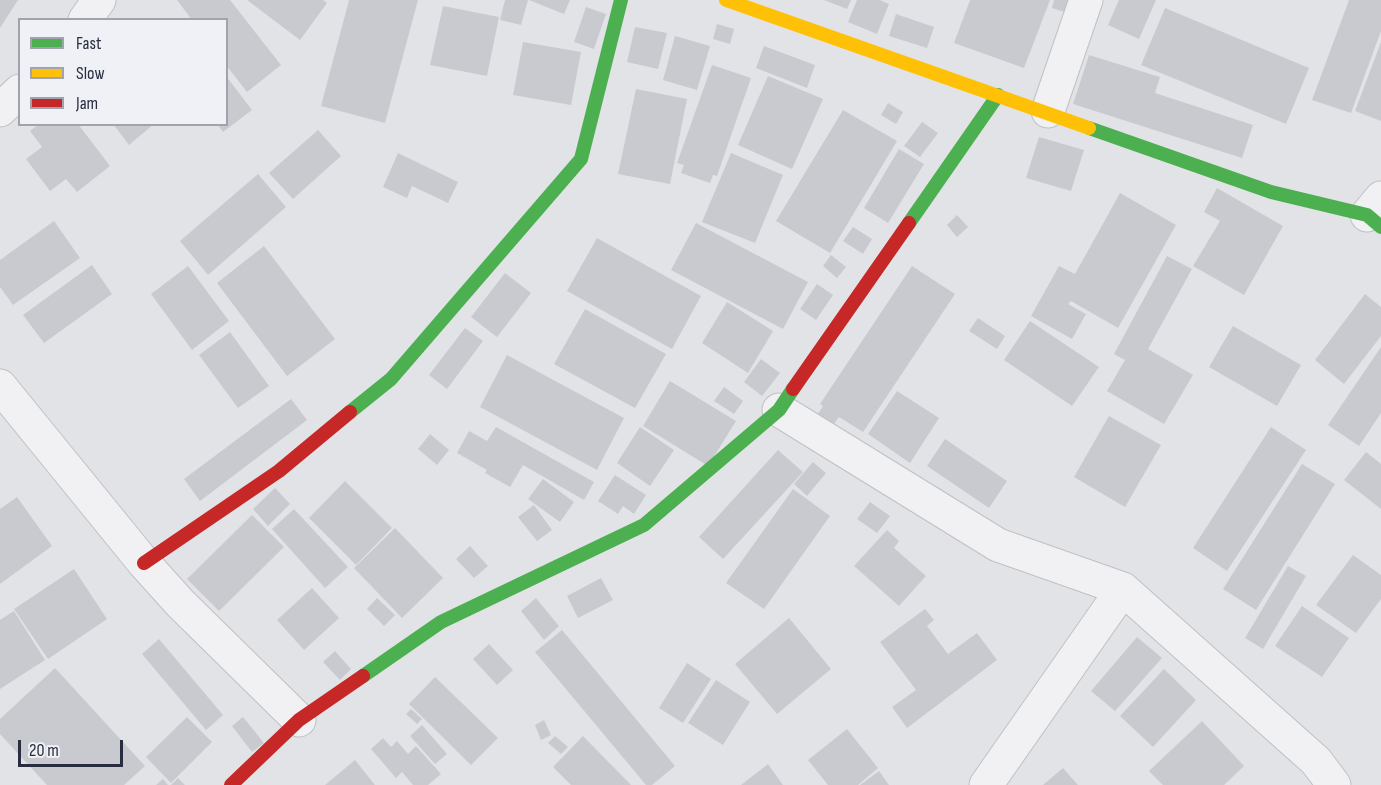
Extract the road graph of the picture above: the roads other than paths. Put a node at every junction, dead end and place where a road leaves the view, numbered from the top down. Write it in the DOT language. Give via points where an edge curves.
graph roads {
  1 [pos="99,0"];
  2 [pos="621,0"];
  3 [pos="726,0"];
  4 [pos="1086,0"];
  5 [pos="86,18"];
  6 [pos="18,94"];
  7 [pos="998,95"];
  8 [pos="0,110"];
  9 [pos="1048,111"];
  10 [pos="1376,214"];
  11 [pos="0,386"];
  12 [pos="779,410"];
  13 [pos="144,563"];
  14 [pos="1123,590"];
  15 [pos="299,720"];
  16 [pos="231,785"];
  17 [pos="986,785"];
  18 [pos="1334,785"];
  1 -- 5 [label="street"];
  2 -- 13 [label="street" via="581,159 391,379 279,471"];
  3 -- 7 [label="street"];
  4 -- 9 [label="street"];
  6 -- 8 [label="street"];
  7 -- 9 [label="street"];
  7 -- 12 [label="street"];
  9 -- 10 [label="street" via="1271,192"];
  11 -- 13 [label="street"];
  12 -- 14 [label="street" via="998,544"];
  12 -- 15 [label="street" via="644,525 441,622"];
  13 -- 15 [label="street"];
  14 -- 17 [label="street"];
  14 -- 18 [label="street" via="1316,761"];
  15 -- 16 [label="street"];
}
